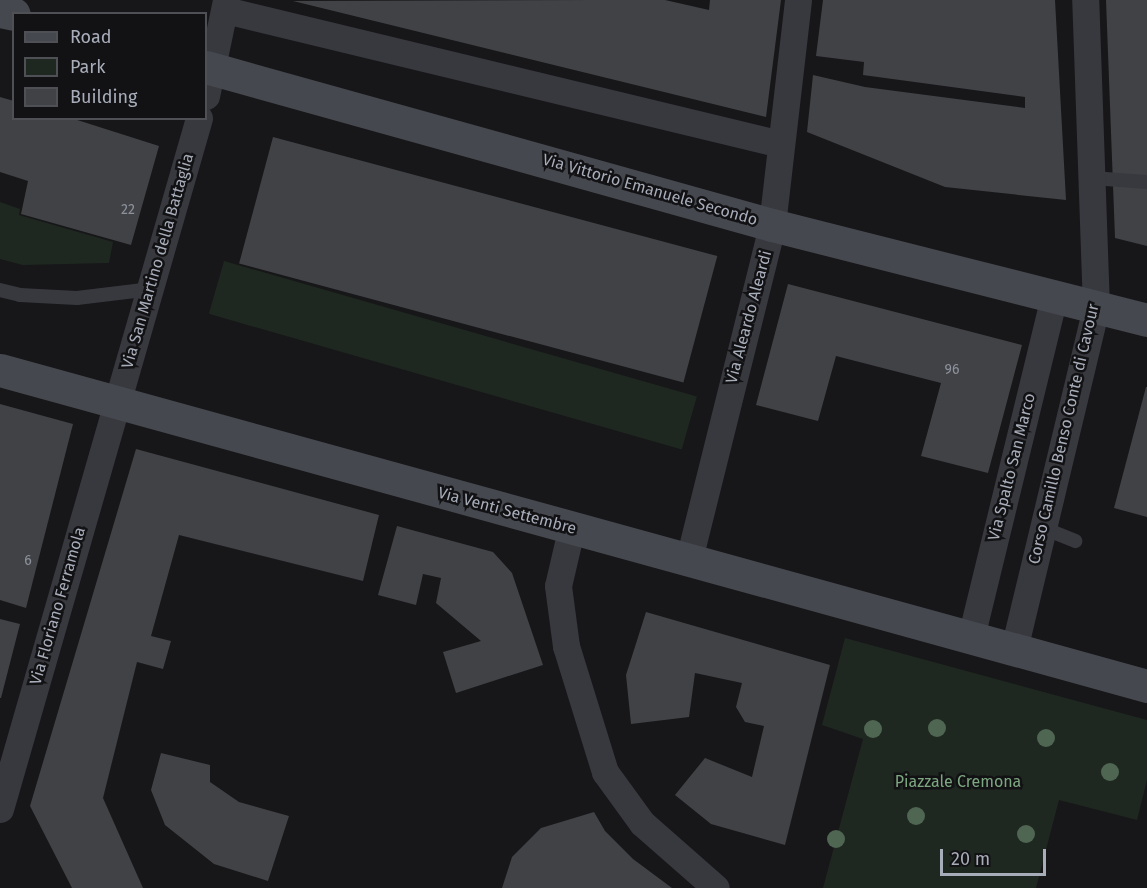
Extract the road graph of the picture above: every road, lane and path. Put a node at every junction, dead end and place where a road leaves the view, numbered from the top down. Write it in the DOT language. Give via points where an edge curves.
graph roads {
  1 [pos="798,0"];
  2 [pos="1085,0"];
  3 [pos="225,5"];
  4 [pos="208,77"];
  5 [pos="198,120"];
  6 [pos="781,144"];
  7 [pos="1092,178"];
  8 [pos="1147,182"];
  9 [pos="772,225"];
  10 [pos="151,289"];
  11 [pos="0,290"];
  12 [pos="1054,297"];
  13 [pos="1096,308"];
  14 [pos="1147,320"];
  15 [pos="0,370"];
  16 [pos="116,402"];
  17 [pos="1043,528"];
  18 [pos="572,530"];
  19 [pos="1076,541"];
  20 [pos="689,559"];
  21 [pos="971,637"];
  22 [pos="1014,649"];
  23 [pos="1147,686"];
  24 [pos="0,809"];
  25 [pos="716,888"];
  1 -- 6 [label="street, Via Aleardo Aleardi"];
  2 -- 7 [label="street, Corso Camillo Benso Conte di Cavour"];
  3 -- 4 [label="street"];
  3 -- 6 [label="street"];
  4 -- 9 [label="main road, Via Vittorio Emanuele Secondo"];
  5 -- 10 [label="street, Via San Martino della Battaglia"];
  6 -- 9 [label="street, Via Aleardo Aleardi"];
  7 -- 8 [label="lane"];
  7 -- 13 [label="street, Corso Camillo Benso Conte di Cavour"];
  9 -- 12 [label="main road, Via Vittorio Emanuele Secondo"];
  9 -- 20 [label="street, Via Aleardo Aleardi"];
  10 -- 11 [label="lane" via="77,298"];
  10 -- 16 [label="street, Via San Martino della Battaglia"];
  12 -- 13 [label="main road, Via Vittorio Emanuele Secondo"];
  12 -- 21 [label="street, Via Spalto San Marco"];
  13 -- 14 [label="main road"];
  13 -- 17 [label="street, Corso Camillo Benso Conte di Cavour"];
  15 -- 16 [label="main road, Via Venti Settembre"];
  16 -- 18 [label="main road, Via Venti Settembre"];
  16 -- 24 [label="street, Via Floriano Ferramola"];
  17 -- 19 [label="lane"];
  17 -- 22 [label="street, Corso Camillo Benso Conte di Cavour"];
  18 -- 20 [label="main road, Via Venti Settembre"];
  18 -- 25 [label="street" via="558,586 566,646 605,772 642,824"];
  20 -- 21 [label="main road, Via Venti Settembre"];
  21 -- 22 [label="main road, Via Venti Settembre"];
  22 -- 23 [label="main road, Via Venti Settembre"];
}
